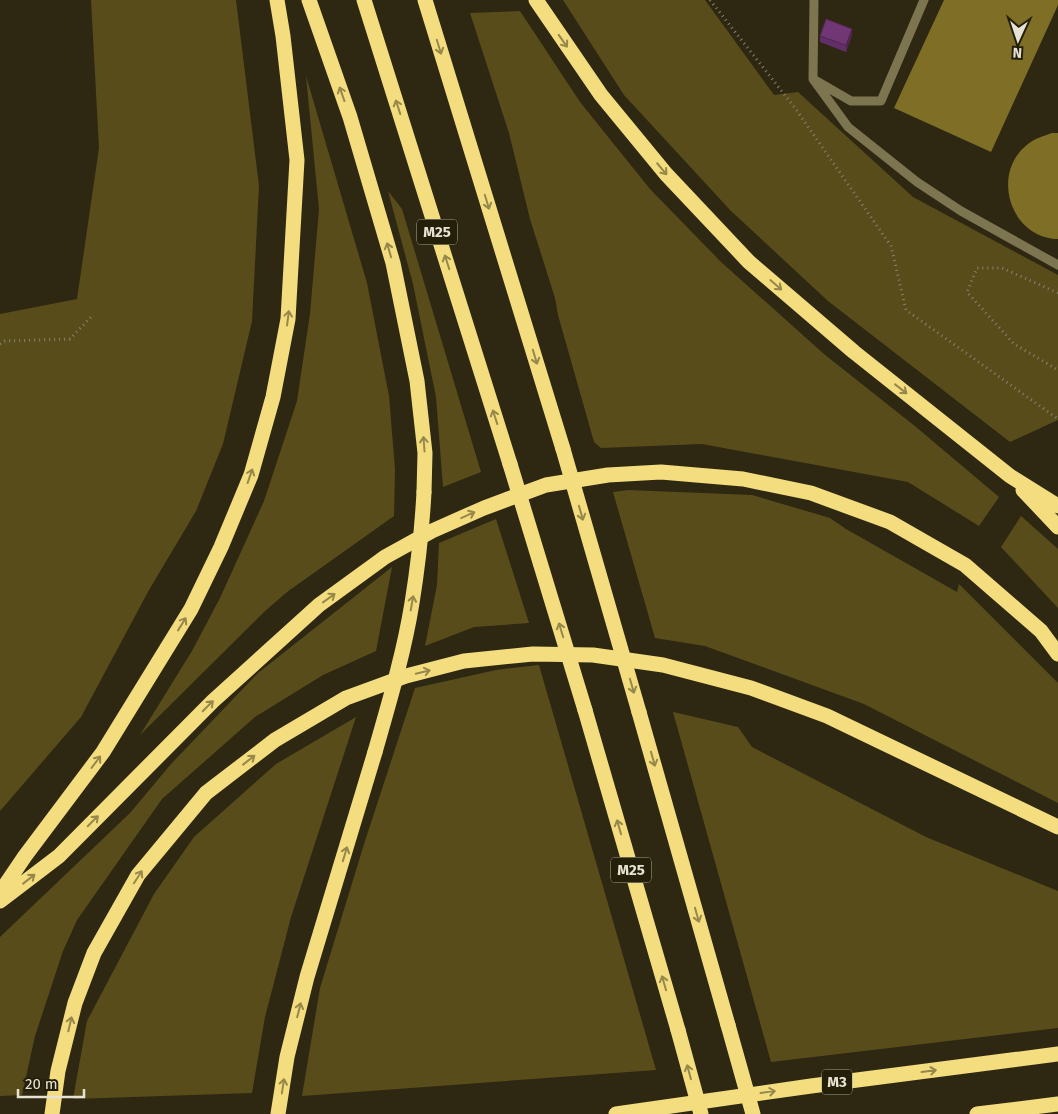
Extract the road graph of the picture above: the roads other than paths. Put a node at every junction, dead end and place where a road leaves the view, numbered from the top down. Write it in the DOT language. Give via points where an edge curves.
graph roads {
  1 [pos="277,0"];
  2 [pos="309,0"];
  3 [pos="364,0"];
  4 [pos="425,0"];
  5 [pos="536,0"];
  6 [pos="814,0"];
  7 [pos="924,0"];
  8 [pos="813,79"];
  9 [pos="1058,265"];
  10 [pos="1010,476"];
  11 [pos="1058,506"];
  12 [pos="1058,527"];
  13 [pos="1058,654"];
  14 [pos="1058,827"];
  15 [pos="0,893"];
  16 [pos="0,901"];
  17 [pos="1058,1054"];
  18 [pos="1058,1104"];
  19 [pos="52,1114"];
  20 [pos="278,1114"];
  21 [pos="616,1114"];
  22 [pos="701,1114"];
  23 [pos="753,1114"];
  24 [pos="978,1114"];
  15 -- 1 [label="highway, one-way" via="104,752 191,609 250,475 273,397 288,319 297,160"];
  20 -- 2 [label="highway, one-way, bridge" via="287,1057 307,977 393,688 412,604 424,492 424,443 417,381 392,263 350,116"];
  22 -- 3 [label="highway, M25, one-way, bridge" via="585,710"];
  4 -- 23 [label="highway, one-way, bridge" via="563,449"];
  5 -- 10 [label="highway, one-way" via="601,95 666,174 749,262 854,352"];
  6 -- 8 [label="lane"];
  7 -- 8 [label="lane" via="881,101 850,100"];
  8 -- 9 [label="lane" via="848,127 917,182 961,211"];
  10 -- 11 [label="highway"];
  10 -- 12 [label="highway"];
  16 -- 13 [label="highway, one-way" via="59,856 213,701 320,605 385,557 432,531 546,485 608,475 660,472 743,479 812,493 890,522 965,565 1041,631"];
  19 -- 14 [label="highway, one-way" via="58,1071 75,1002 94,953 138,876 206,793 275,740 346,698 406,676 464,661 533,654 593,655 663,665 751,688 827,716"];
  21 -- 17 [label="highway, M3, one-way"];
  18 -- 24 [label="highway"];
}
